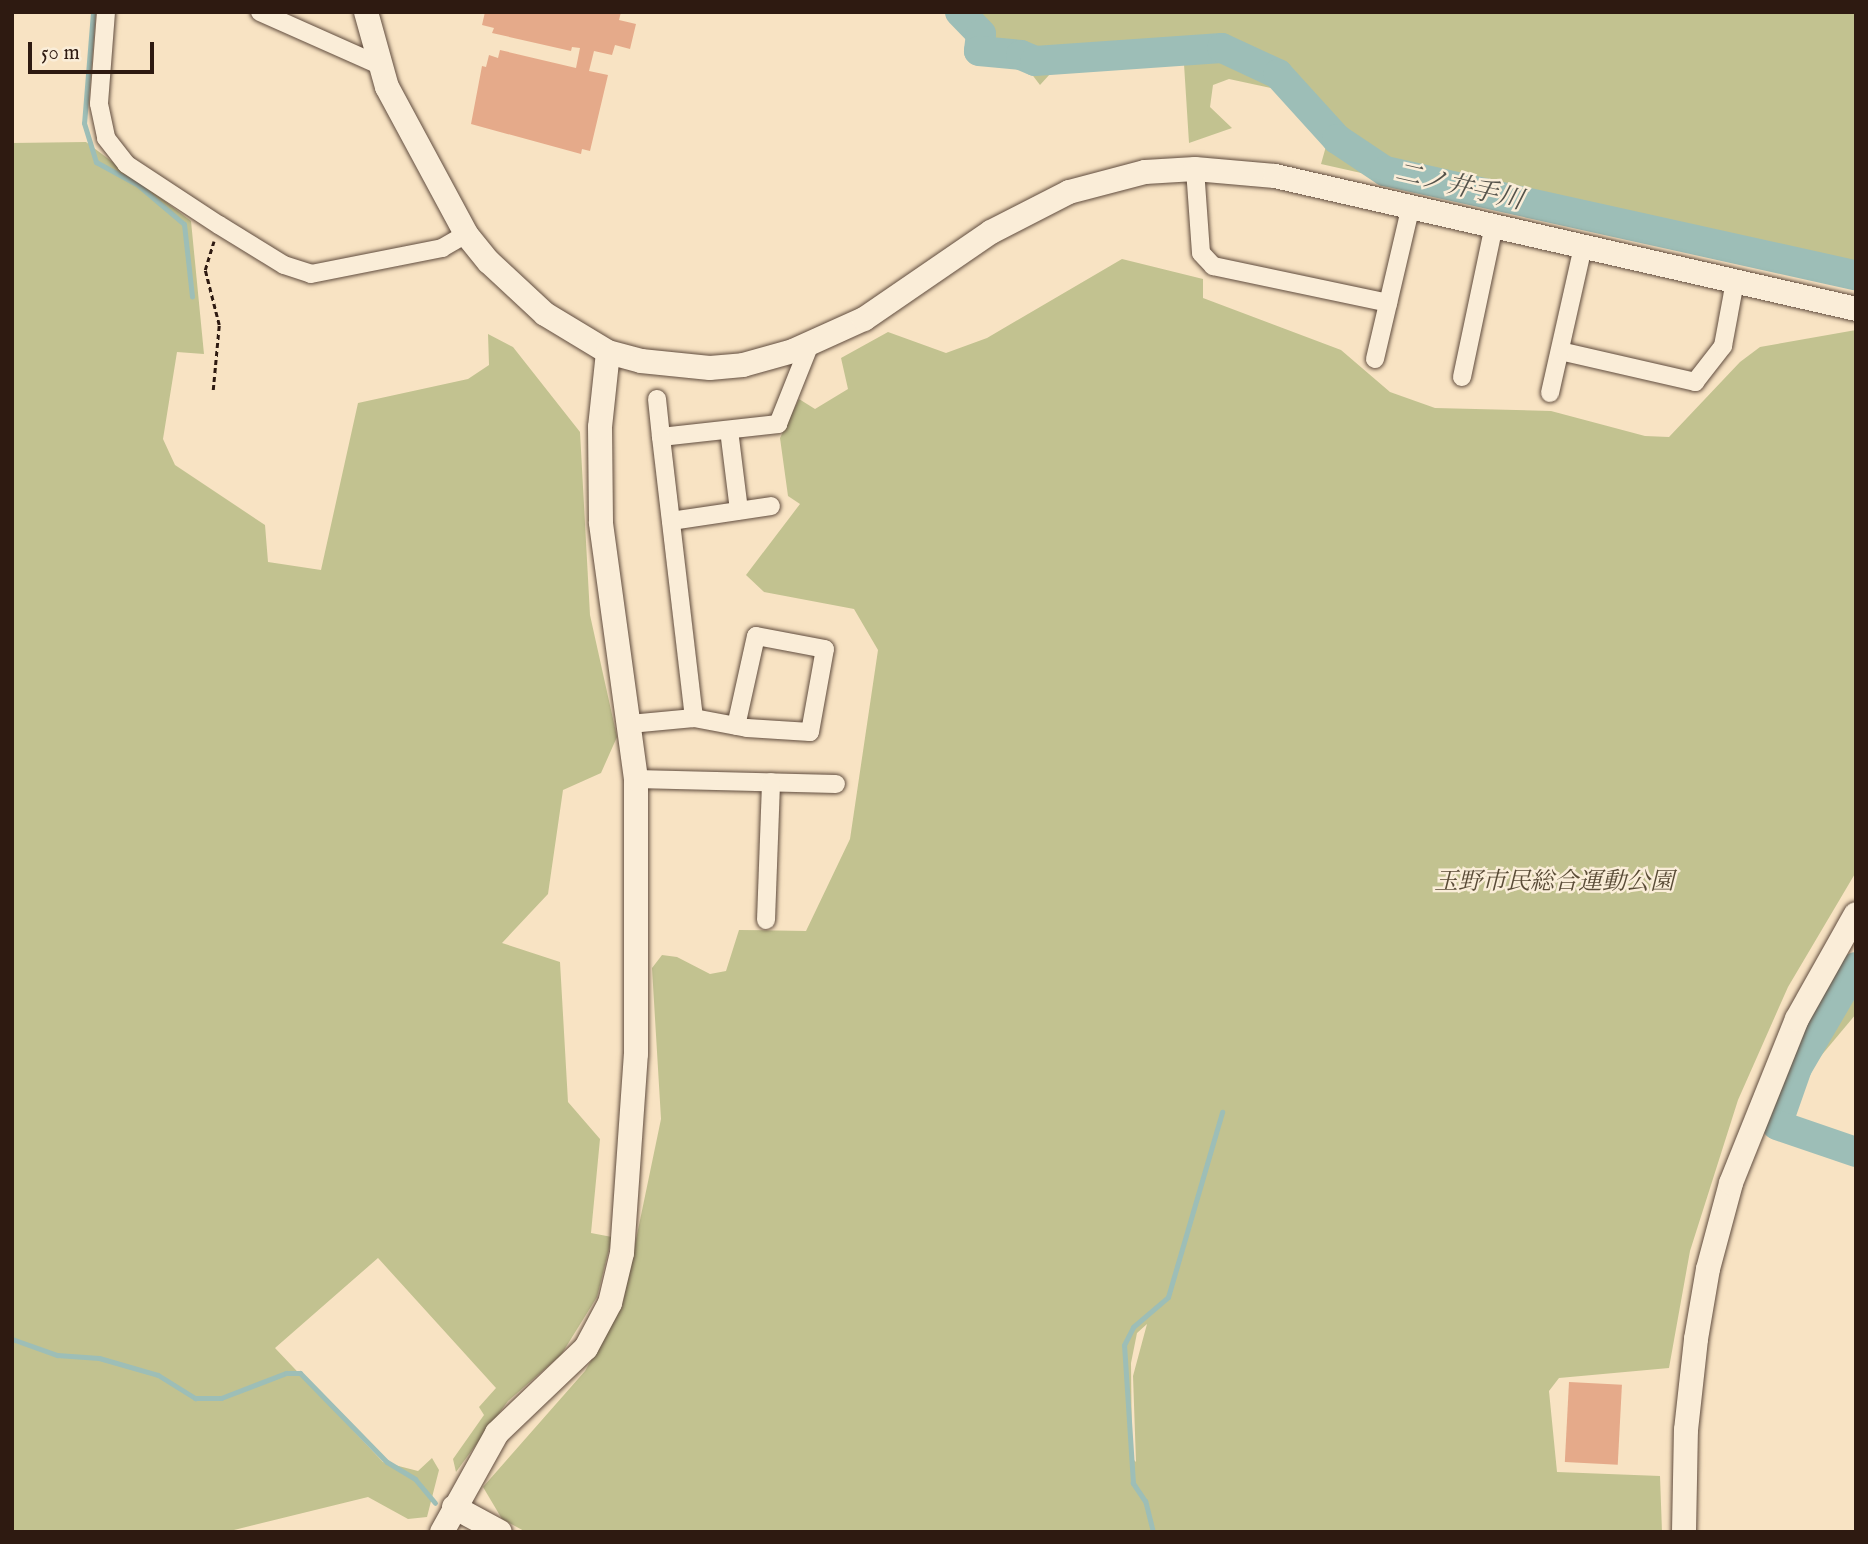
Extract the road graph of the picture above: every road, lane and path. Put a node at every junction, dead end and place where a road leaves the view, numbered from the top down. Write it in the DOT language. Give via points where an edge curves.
graph roads {
  1 [pos="106,12"];
  2 [pos="260,12"];
  3 [pos="366,12"];
  4 [pos="379,65"];
  5 [pos="1195,169"];
  6 [pos="1411,206"];
  7 [pos="219,225"];
  8 [pos="1494,225"];
  9 [pos="466,234"];
  10 [pos="1583,246"];
  11 [pos="1735,281"];
  12 [pos="1388,303"];
  13 [pos="1856,309"];
  14 [pos="810,344"];
  15 [pos="1560,351"];
  16 [pos="608,352"];
  17 [pos="1376,359"];
  18 [pos="1462,377"];
  19 [pos="213,390"];
  20 [pos="1550,393"];
  21 [pos="657,399"];
  22 [pos="729,430"];
  23 [pos="661,437"];
  24 [pos="771,506"];
  25 [pos="739,510"];
  26 [pos="671,521"];
  27 [pos="694,718"];
  28 [pos="630,724"];
  29 [pos="737,726"];
  30 [pos="636,779"];
  31 [pos="771,782"];
  32 [pos="836,784"];
  33 [pos="1856,914"];
  34 [pos="766,920"];
  35 [pos="454,1507"];
  36 [pos="442,1532"];
  37 [pos="500,1532"];
  38 [pos="1684,1532"];
  1 -- 7 [label="street" via="99,104 106,138 126,164"];
  2 -- 4 [label="street"];
  3 -- 4 [label="street"];
  4 -- 9 [label="street"];
  5 -- 6 [label="street" via="1239,170"];
  5 -- 12 [label="street" via="1200,253 1213,266"];
  5 -- 14 [label="street" via="1145,172 1069,192 991,232 864,319"];
  6 -- 8 [label="street"];
  6 -- 12 [label="street"];
  7 -- 9 [label="street" via="284,265 311,274 442,248"];
  7 -- 19 [label="path" via="205,270 219,325"];
  8 -- 10 [label="street"];
  8 -- 18 [label="street"];
  9 -- 16 [label="street" via="545,314"];
  10 -- 11 [label="street"];
  10 -- 15 [label="street"];
  11 -- 13 [label="street"];
  11 -- 15 [label="street" via="1723,346 1695,382"];
  12 -- 17 [label="street"];
  14 -- 16 [label="street" via="743,365 710,368 641,361"];
  14 -- 22 [label="street" via="778,424"];
  15 -- 20 [label="street"];
  16 -- 28 [label="street" via="600,426 601,522"];
  21 -- 23 [label="street"];
  22 -- 23 [label="street"];
  22 -- 25 [label="street"];
  23 -- 26 [label="street"];
  24 -- 25 [label="street"];
  25 -- 26 [label="street"];
  26 -- 27 [label="street"];
  27 -- 28 [label="street"];
  27 -- 29 [label="street"];
  28 -- 30 [label="street"];
  29 -- 29 [label="street" via="810,732 825,649 756,636"];
  30 -- 31 [label="street"];
  30 -- 35 [label="street" via="636,1054 622,1253 610,1303 586,1348 497,1433"];
  31 -- 32 [label="street"];
  31 -- 34 [label="street"];
  33 -- 38 [label="street" via="1797,1019 1731,1183 1708,1269 1696,1339 1686,1430"];
  35 -- 36 [label="street"];
  35 -- 37 [label="street"];
}
